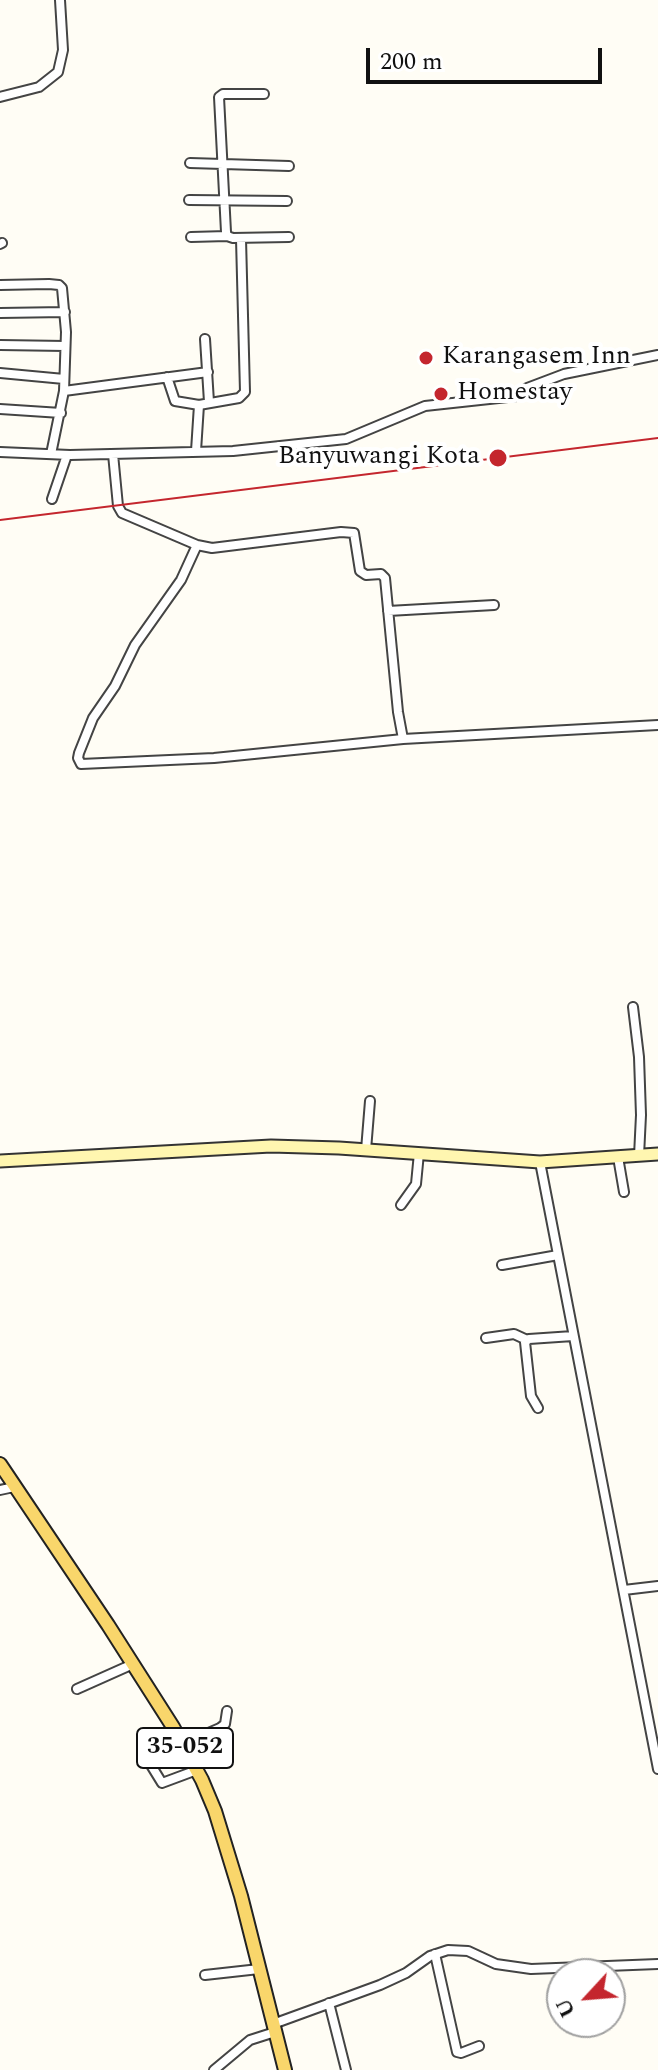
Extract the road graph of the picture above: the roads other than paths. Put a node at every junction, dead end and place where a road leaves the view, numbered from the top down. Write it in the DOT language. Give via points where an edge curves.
graph roads {
  1 [pos="60,0"];
  2 [pos="264,94"];
  3 [pos="0,97"];
  4 [pos="190,163"];
  5 [pos="223,164"];
  6 [pos="289,166"];
  7 [pos="189,200"];
  8 [pos="225,200"];
  9 [pos="287,201"];
  10 [pos="227,236"];
  11 [pos="191,237"];
  12 [pos="289,237"];
  13 [pos="241,239"];
  14 [pos="0,285"];
  15 [pos="65,312"];
  16 [pos="0,313"];
  17 [pos="205,339"];
  18 [pos="0,345"];
  19 [pos="65,346"];
  20 [pos="658,355"];
  21 [pos="208,372"];
  22 [pos="0,373"];
  23 [pos="167,377"];
  24 [pos="64,379"];
  25 [pos="64,391"];
  26 [pos="204,404"];
  27 [pos="0,409"];
  28 [pos="61,413"];
  29 [pos="196,451"];
  30 [pos="0,452"];
  31 [pos="51,454"];
  32 [pos="113,454"];
  33 [pos="67,455"];
  34 [pos="52,499"];
  35 [pos="197,545"];
  36 [pos="494,605"];
  37 [pos="388,611"];
  38 [pos="658,725"];
  39 [pos="403,739"];
  40 [pos="633,1007"];
  41 [pos="370,1101"];
  42 [pos="366,1150"];
  43 [pos="419,1153"];
  44 [pos="658,1154"];
  45 [pos="639,1156"];
  46 [pos="618,1157"];
  47 [pos="0,1161"];
  48 [pos="540,1162"];
  49 [pos="624,1192"];
  50 [pos="401,1205"];
  51 [pos="558,1255"];
  52 [pos="502,1265"];
  53 [pos="573,1336"];
  54 [pos="486,1338"];
  55 [pos="527,1340"];
  56 [pos="538,1408"];
  57 [pos="0,1464"];
  58 [pos="14,1487"];
  59 [pos="0,1490"];
  60 [pos="658,1586"];
  61 [pos="624,1590"];
  62 [pos="133,1664"];
  63 [pos="77,1689"];
  64 [pos="227,1711"];
  65 [pos="183,1744"];
  66 [pos="146,1757"];
  67 [pos="658,1769"];
  68 [pos="197,1770"];
  69 [pos="435,1954"];
  70 [pos="658,1964"];
  71 [pos="259,1969"];
  72 [pos="205,1975"];
  73 [pos="329,2003"];
  74 [pos="274,2028"];
  75 [pos="479,2046"];
  76 [pos="214,2070"];
  77 [pos="285,2070"];
  78 [pos="346,2070"];
  1 -- 3 [label="street" via="63,50 58,72 39,87"];
  2 -- 5 [label="street" via="220,95"];
  4 -- 5 [label="street"];
  5 -- 6 [label="street"];
  5 -- 8 [label="street"];
  7 -- 8 [label="street"];
  8 -- 9 [label="street"];
  8 -- 10 [label="street"];
  10 -- 11 [label="street"];
  10 -- 13 [label="street"];
  12 -- 13 [label="street"];
  13 -- 26 [label="street" via="245,392 239,398"];
  14 -- 15 [label="street" via="59,285"];
  15 -- 16 [label="street"];
  15 -- 19 [label="street"];
  17 -- 21 [label="street"];
  18 -- 19 [label="street"];
  19 -- 24 [label="street"];
  20 -- 29 [label="street" via="564,374 517,396 412,409 346,439"];
  21 -- 23 [label="street"];
  21 -- 26 [label="street"];
  22 -- 24 [label="street"];
  23 -- 25 [label="street"];
  23 -- 26 [label="street" via="175,401"];
  24 -- 25 [label="street"];
  25 -- 28 [label="street"];
  26 -- 29 [label="street"];
  27 -- 28 [label="street"];
  28 -- 31 [label="street"];
  29 -- 32 [label="street"];
  30 -- 31 [label="street"];
  31 -- 33 [label="street"];
  32 -- 33 [label="street"];
  32 -- 35 [label="street" via="122,513"];
  33 -- 34 [label="street"];
  35 -- 37 [label="street" via="212,548 352,532 362,573 385,578"];
  35 -- 39 [label="street" via="181,580 93,718 79,753 81,764 214,758"];
  36 -- 37 [label="street"];
  37 -- 39 [label="street"];
  38 -- 39 [label="street"];
  40 -- 45 [label="street" via="640,1072"];
  41 -- 42 [label="street"];
  42 -- 43 [label="street"];
  42 -- 47 [label="street" via="271,1146"];
  43 -- 48 [label="street"];
  43 -- 50 [label="street" via="416,1184"];
  44 -- 45 [label="street"];
  45 -- 46 [label="street"];
  46 -- 48 [label="street"];
  46 -- 49 [label="street"];
  48 -- 51 [label="street"];
  51 -- 52 [label="street"];
  51 -- 53 [label="street"];
  53 -- 55 [label="street"];
  53 -- 61 [label="street"];
  54 -- 55 [label="street" via="514,1334"];
  55 -- 56 [label="street" via="531,1396"];
  57 -- 58 [label="main road, 35-052"];
  58 -- 59 [label="street"];
  58 -- 62 [label="main road, 35-052"];
  60 -- 61 [label="street"];
  61 -- 67 [label="street"];
  62 -- 63 [label="street"];
  62 -- 65 [label="main road, 35-052"];
  64 -- 65 [label="street" via="220,1728"];
  65 -- 68 [label="main road, 35-052"];
  66 -- 68 [label="street" via="162,1783"];
  68 -- 71 [label="main road, 35-052" via="228,1850"];
  69 -- 70 [label="street" via="458,1949 496,1964 531,1969"];
  69 -- 73 [label="street" via="395,1979"];
  69 -- 75 [label="street" via="457,2052"];
  71 -- 72 [label="street"];
  71 -- 74 [label="main road, 35-052"];
  73 -- 74 [label="street"];
  73 -- 78 [label="street"];
  74 -- 76 [label="street"];
  74 -- 77 [label="main road, 35-052"];
}
